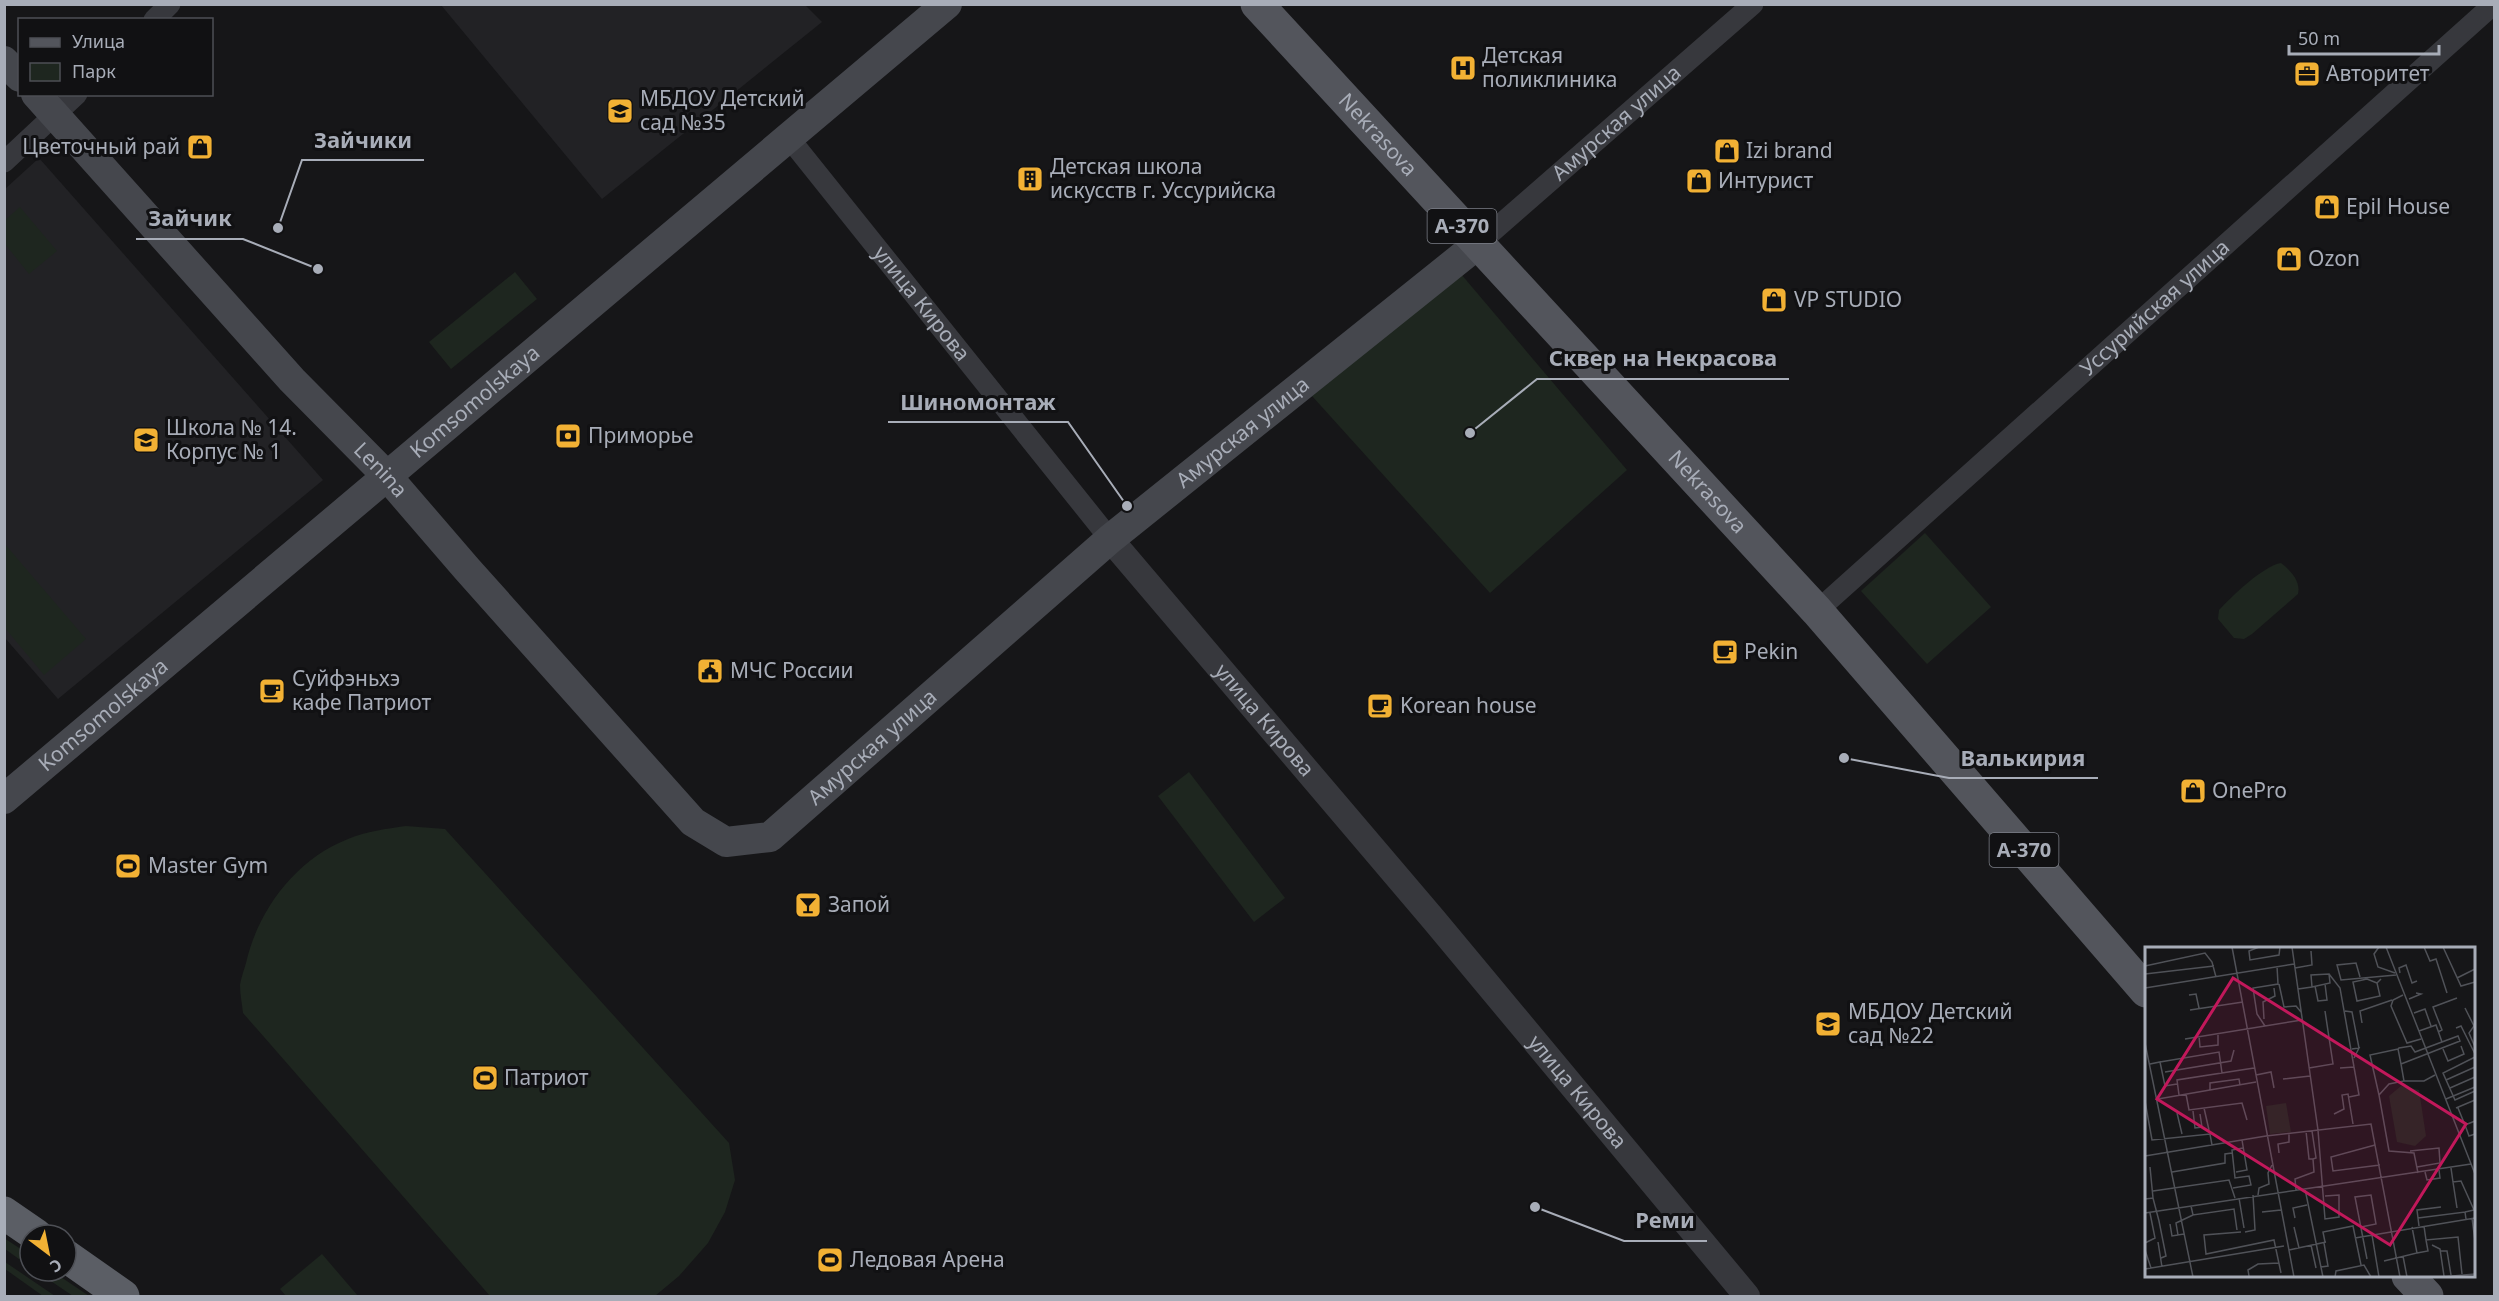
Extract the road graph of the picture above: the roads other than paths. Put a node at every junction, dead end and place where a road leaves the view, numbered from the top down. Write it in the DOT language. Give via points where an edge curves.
graph roads {
  1 [pos="170,4"];
  2 [pos="947,4"];
  3 [pos="1257,4"];
  4 [pos="1753,4"];
  5 [pos="2494,4"];
  6 [pos="156,18"];
  7 [pos="4,61"];
  8 [pos="18,75"];
  9 [pos="71,96"];
  10 [pos="46,105"];
  11 [pos="789,138"];
  12 [pos="4,162"];
  13 [pos="1478,244"];
  14 [pos="386,475"];
  15 [pos="1110,539"];
  16 [pos="1817,611"];
  17 [pos="4,799"];
  18 [pos="726,842"];
  19 [pos="2145,990"];
  20 [pos="4,1213"];
  21 [pos="19,1223"];
  22 [pos="78,1265"];
  23 [pos="2410,1277"];
  24 [pos="123,1296"];
  25 [pos="1747,1296"];
  26 [pos="2427,1296"];
  1 -- 6 [label="street"];
  2 -- 11 [label="main road, Komsomolskaya"];
  3 -- 13 [label="main road, Nekrasova / А-370"];
  4 -- 13 [label="street, Амурская улица"];
  5 -- 16 [label="street, Уссурийская улица"];
  7 -- 8 [label="main road"];
  9 -- 10 [label="street"];
  10 -- 12 [label="street"];
  10 -- 14 [label="main road, Lenina" via="292,380"];
  11 -- 14 [label="main road, Komsomolskaya"];
  11 -- 15 [label="street, улица Кирова"];
  13 -- 15 [label="main road, Амурская улица"];
  13 -- 16 [label="main road, Nekrasova / А-370"];
  14 -- 17 [label="main road, Komsomolskaya"];
  14 -- 18 [label="main road, Lenina" via="693,822"];
  15 -- 18 [label="main road, Амурская улица" via="770,837"];
  15 -- 25 [label="street, улица Кирова"];
  16 -- 19 [label="main road, Nekrasova / А-370"];
  20 -- 21 [label="highway"];
  22 -- 24 [label="highway"];
  23 -- 26 [label="main road"];
}
